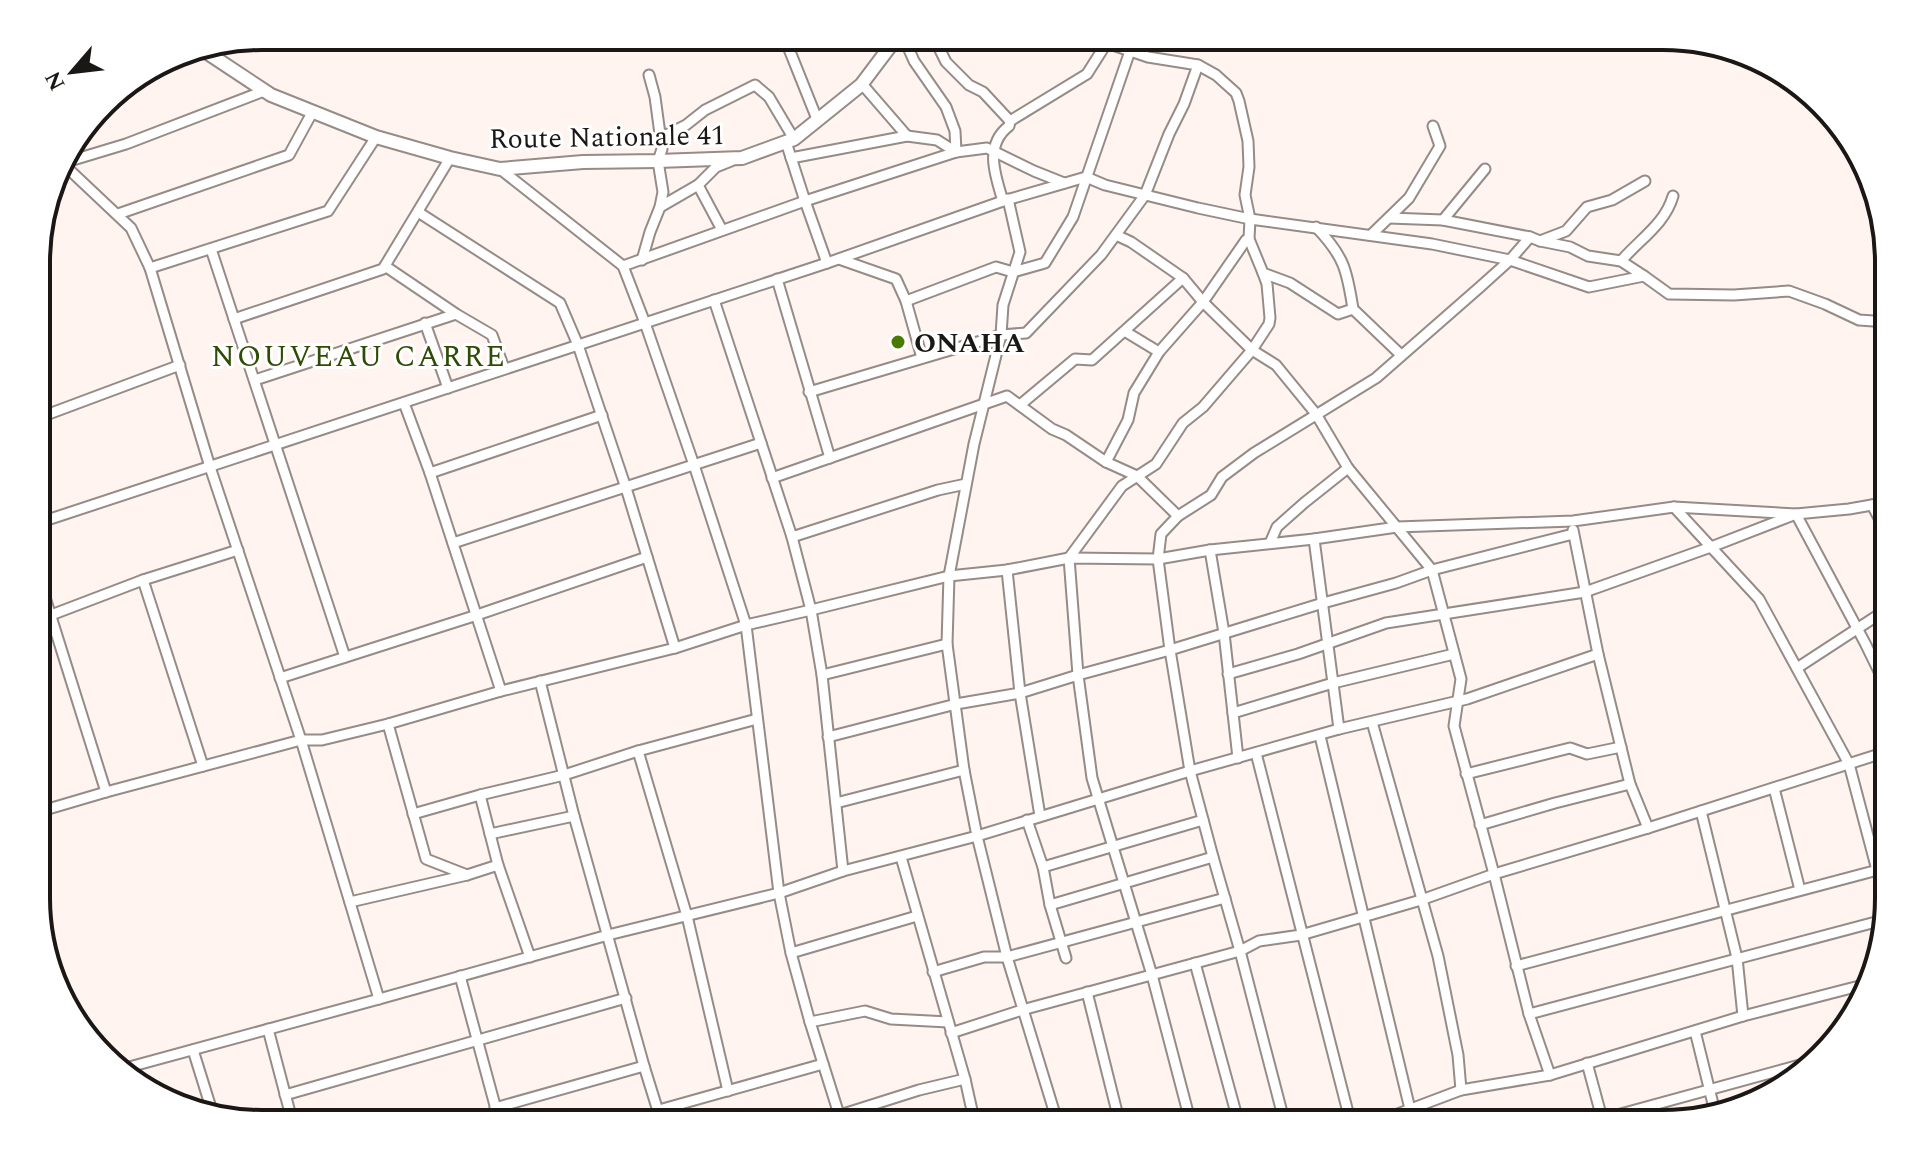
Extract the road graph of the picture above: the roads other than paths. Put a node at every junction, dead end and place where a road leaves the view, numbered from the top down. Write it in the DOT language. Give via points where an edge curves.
graph roads {
  1 [pos="789,50"];
  2 [pos="889,50"];
  3 [pos="908,50"];
  4 [pos="940,50"];
  5 [pos="1102,50"];
  6 [pos="1127,50"];
  7 [pos="1130,51"];
  8 [pos="212,56"];
  9 [pos="1198,65"];
  10 [pos="649,75"];
  11 [pos="862,84"];
  12 [pos="264,91"];
  13 [pos="313,111"];
  14 [pos="817,119"];
  15 [pos="1010,121"];
  16 [pos="1433,126"];
  17 [pos="907,136"];
  18 [pos="376,137"];
  19 [pos="660,138"];
  20 [pos="790,140"];
  21 [pos="956,152"];
  22 [pos="993,152"];
  23 [pos="77,157"];
  24 [pos="450,158"];
  25 [pos="742,158"];
  26 [pos="791,158"];
  27 [pos="658,161"];
  28 [pos="500,169"];
  29 [pos="1485,169"];
  30 [pos="71,171"];
  31 [pos="1086,177"];
  32 [pos="1645,181"];
  33 [pos="1064,183"];
  34 [pos="698,185"];
  35 [pos="1145,195"];
  36 [pos="1673,196"];
  37 [pos="1005,200"];
  38 [pos="805,201"];
  39 [pos="660,207"];
  40 [pos="418,212"];
  41 [pos="118,214"];
  42 [pos="1389,218"];
  43 [pos="1250,219"];
  44 [pos="1443,220"];
  45 [pos="1316,227"];
  46 [pos="722,230"];
  47 [pos="1116,235"];
  48 [pos="1371,235"];
  49 [pos="1249,239"];
  50 [pos="1535,239"];
  51 [pos="211,249"];
  52 [pos="839,259"];
  53 [pos="642,260"];
  54 [pos="1510,260"];
  55 [pos="1621,261"];
  56 [pos="827,263"];
  57 [pos="385,266"];
  58 [pos="623,266"];
  59 [pos="150,268"];
  60 [pos="1013,272"];
  61 [pos="1263,273"];
  62 [pos="1644,276"];
  63 [pos="1183,278"];
  64 [pos="777,279"];
  65 [pos="714,300"];
  66 [pos="906,301"];
  67 [pos="1203,302"];
  68 [pos="1353,309"];
  69 [pos="456,314"];
  70 [pos="234,319"];
  71 [pos="1875,321"];
  72 [pos="425,323"];
  73 [pos="645,323"];
  74 [pos="1126,332"];
  75 [pos="1001,335"];
  76 [pos="578,345"];
  77 [pos="1252,350"];
  78 [pos="1159,352"];
  79 [pos="1401,355"];
  80 [pos="922,358"];
  81 [pos="180,365"];
  82 [pos="504,368"];
  83 [pos="255,380"];
  84 [pos="448,388"];
  85 [pos="809,392"];
  86 [pos="404,403"];
  87 [pos="984,404"];
  88 [pos="1020,405"];
  89 [pos="50,414"];
  90 [pos="1316,414"];
  91 [pos="602,415"];
  92 [pos="761,443"];
  93 [pos="276,444"];
  94 [pos="830,458"];
  95 [pos="1106,462"];
  96 [pos="694,465"];
  97 [pos="210,467"];
  98 [pos="1348,468"];
  99 [pos="430,473"];
  100 [pos="1137,476"];
  101 [pos="772,478"];
  102 [pos="966,484"];
  103 [pos="626,488"];
  104 [pos="1875,504"];
  105 [pos="1872,505"];
  106 [pos="1674,507"];
  107 [pos="1875,511"];
  108 [pos="1796,514"];
  109 [pos="1178,516"];
  110 [pos="50,519"];
  111 [pos="1573,521"];
  112 [pos="1397,527"];
  113 [pos="1573,534"];
  114 [pos="792,537"];
  115 [pos="1314,539"];
  116 [pos="453,543"];
  117 [pos="1270,543"];
  118 [pos="1711,547"];
  119 [pos="238,550"];
  120 [pos="1210,550"];
  121 [pos="647,557"];
  122 [pos="1069,558"];
  123 [pos="1158,559"];
  124 [pos="1007,570"];
  125 [pos="1432,570"];
  126 [pos="949,576"];
  127 [pos="143,580"];
  128 [pos="1585,592"];
  129 [pos="1323,603"];
  130 [pos="50,609"];
  131 [pos="811,610"];
  132 [pos="1444,613"];
  133 [pos="52,615"];
  134 [pos="477,615"];
  135 [pos="1875,617"];
  136 [pos="746,625"];
  137 [pos="1857,628"];
  138 [pos="1224,633"];
  139 [pos="1328,642"];
  140 [pos="947,644"];
  141 [pos="675,648"];
  142 [pos="1170,650"];
  143 [pos="1454,654"];
  144 [pos="1598,654"];
  145 [pos="345,657"];
  146 [pos="1875,664"];
  147 [pos="1797,668"];
  148 [pos="1228,674"];
  149 [pos="822,675"];
  150 [pos="1078,675"];
  151 [pos="280,678"];
  152 [pos="540,681"];
  153 [pos="1333,683"];
  154 [pos="501,691"];
  155 [pos="1020,693"];
  156 [pos="1456,702"];
  157 [pos="956,704"];
  158 [pos="1233,713"];
  159 [pos="757,719"];
  160 [pos="1372,722"];
  161 [pos="388,724"];
  162 [pos="1339,729"];
  163 [pos="1320,736"];
  164 [pos="828,737"];
  165 [pos="301,740"];
  166 [pos="1621,747"];
  167 [pos="638,751"];
  168 [pos="1256,753"];
  169 [pos="1875,756"];
  170 [pos="1238,758"];
  171 [pos="1849,764"];
  172 [pos="203,766"];
  173 [pos="964,770"];
  174 [pos="1190,771"];
  175 [pos="1466,774"];
  176 [pos="564,775"];
  177 [pos="1630,784"];
  178 [pos="1774,788"];
  179 [pos="106,792"];
  180 [pos="480,795"];
  181 [pos="1098,798"];
  182 [pos="836,803"];
  183 [pos="50,808"];
  184 [pos="1701,811"];
  185 [pos="413,814"];
  186 [pos="574,816"];
  187 [pos="1040,816"];
  188 [pos="1027,820"];
  189 [pos="1203,820"];
  190 [pos="1480,825"];
  191 [pos="1648,828"];
  192 [pos="490,834"];
  193 [pos="977,836"];
  194 [pos="1113,847"];
  195 [pos="901,857"];
  196 [pos="1213,857"];
  197 [pos="1875,862"];
  198 [pos="498,865"];
  199 [pos="1043,867"];
  200 [pos="843,871"];
  201 [pos="1875,871"];
  202 [pos="1494,874"];
  203 [pos="467,875"];
  204 [pos="1124,884"];
  205 [pos="1800,890"];
  206 [pos="779,893"];
  207 [pos="1225,898"];
  208 [pos="1421,900"];
  209 [pos="350,902"];
  210 [pos="1050,905"];
  211 [pos="1725,910"];
  212 [pos="687,916"];
  213 [pos="917,916"];
  214 [pos="1365,917"];
  215 [pos="1136,922"];
  216 [pos="1873,923"];
  217 [pos="608,935"];
  218 [pos="1301,935"];
  219 [pos="1062,942"];
  220 [pos="1240,951"];
  221 [pos="791,953"];
  222 [pos="530,957"];
  223 [pos="1007,957"];
  224 [pos="1066,958"];
  225 [pos="1737,958"];
  226 [pos="1195,963"];
  227 [pos="1516,966"];
  228 [pos="933,972"];
  229 [pos="1152,975"];
  230 [pos="460,976"];
  231 [pos="1855,987"];
  232 [pos="1087,992"];
  233 [pos="626,998"];
  234 [pos="379,999"];
  235 [pos="1022,1010"];
  236 [pos="1529,1014"];
  237 [pos="1743,1016"];
  238 [pos="810,1022"];
  239 [pos="948,1022"];
  240 [pos="268,1029"];
  241 [pos="1695,1031"];
  242 [pos="951,1033"];
  243 [pos="476,1040"];
  244 [pos="193,1050"];
  245 [pos="1587,1063"];
  246 [pos="823,1064"];
  247 [pos="133,1066"];
  248 [pos="644,1066"];
  249 [pos="1790,1068"];
  250 [pos="1550,1075"];
  251 [pos="965,1079"];
  252 [pos="1710,1089"];
  253 [pos="1461,1090"];
  254 [pos="728,1091"];
  255 [pos="285,1095"];
  256 [pos="210,1103"];
  257 [pos="1713,1104"];
  258 [pos="495,1108"];
  259 [pos="1410,1109"];
  260 [pos="289,1110"];
  261 [pos="659,1110"];
  262 [pos="838,1110"];
  263 [pos="867,1110"];
  264 [pos="972,1110"];
  265 [pos="1054,1110"];
  266 [pos="1116,1110"];
  267 [pos="1187,1110"];
  268 [pos="1235,1110"];
  269 [pos="1281,1110"];
  270 [pos="1347,1110"];
  271 [pos="1600,1110"];
  272 [pos="1640,1110"];
  1 -- 14 [label="street"];
  2 -- 11 [label="street, Route Nationale 41"];
  3 -- 21 [label="street" via="946,107"];
  4 -- 15 [label="street" via="946,62"];
  5 -- 15 [label="street" via="1087,74"];
  6 -- 7 [label="street"];
  7 -- 9 [label="street"];
  7 -- 31 [label="street"];
  8 -- 12 [label="street, Route Nationale 41"];
  9 -- 35 [label="street"];
  9 -- 43 [label="street" via="1216,75 1239,101 1248,141 1245,195"];
  10 -- 19 [label="street"];
  11 -- 14 [label="street, Route Nationale 41"];
  11 -- 17 [label="street"];
  12 -- 13 [label="street, Route Nationale 41"];
  12 -- 23 [label="street"];
  13 -- 18 [label="street, Route Nationale 41"];
  13 -- 41 [label="street" via="289,155"];
  14 -- 20 [label="street, Route Nationale 41"];
  15 -- 22 [label="street"];
  16 -- 42 [label="street" via="1440,146 1409,198"];
  17 -- 21 [label="street" via="937,140"];
  17 -- 26 [label="street"];
  18 -- 24 [label="street, Route Nationale 41"];
  18 -- 51 [label="street" via="328,211"];
  19 -- 20 [label="street" via="755,85 769,97"];
  19 -- 27 [label="street"];
  20 -- 25 [label="street, Route Nationale 41"];
  20 -- 26 [label="street"];
  21 -- 22 [label="street"];
  21 -- 38 [label="street"];
  22 -- 33 [label="street"];
  22 -- 37 [label="street"];
  24 -- 28 [label="street, Route Nationale 41"];
  24 -- 40 [label="street"];
  25 -- 27 [label="street, Route Nationale 41"];
  25 -- 34 [label="street" via="716,167"];
  26 -- 38 [label="street"];
  27 -- 28 [label="street, Route Nationale 41"];
  27 -- 39 [label="street"];
  28 -- 58 [label="street"];
  29 -- 44 [label="street"];
  30 -- 41 [label="street"];
  31 -- 33 [label="street"];
  31 -- 35 [label="street"];
  31 -- 60 [label="street" via="1073,217 1045,263"];
  32 -- 50 [label="street" via="1587,207 1566,231"];
  33 -- 37 [label="street"];
  34 -- 39 [label="street"];
  34 -- 46 [label="street"];
  35 -- 43 [label="street"];
  35 -- 47 [label="street"];
  36 -- 55 [label="street" via="1669,210"];
  37 -- 52 [label="street"];
  37 -- 60 [label="street" via="1020,252"];
  38 -- 46 [label="street"];
  38 -- 56 [label="street"];
  39 -- 53 [label="street"];
  40 -- 57 [label="street"];
  40 -- 76 [label="street" via="560,303"];
  41 -- 59 [label="street" via="131,228"];
  42 -- 44 [label="street"];
  42 -- 48 [label="street"];
  43 -- 45 [label="street"];
  43 -- 49 [label="street"];
  44 -- 50 [label="street"];
  45 -- 48 [label="street"];
  45 -- 68 [label="street" via="1340,257"];
  46 -- 53 [label="street"];
  47 -- 63 [label="street"];
  47 -- 75 [label="street" via="1026,333"];
  48 -- 54 [label="street"];
  49 -- 61 [label="street"];
  49 -- 67 [label="street"];
  50 -- 54 [label="street"];
  50 -- 55 [label="street"];
  51 -- 59 [label="street"];
  51 -- 70 [label="street"];
  52 -- 56 [label="street"];
  52 -- 66 [label="street" via="896,279"];
  53 -- 58 [label="street"];
  54 -- 62 [label="street" via="1589,287"];
  54 -- 79 [label="street"];
  55 -- 62 [label="street"];
  56 -- 64 [label="street"];
  57 -- 69 [label="street"];
  57 -- 70 [label="street"];
  58 -- 73 [label="street"];
  59 -- 81 [label="street"];
  60 -- 66 [label="street" via="996,267"];
  60 -- 75 [label="street"];
  61 -- 68 [label="street" via="1290,283 1338,314"];
  61 -- 77 [label="street" via="1270,318"];
  62 -- 71 [label="street" via="1669,294 1789,291 1859,320"];
  63 -- 67 [label="street"];
  63 -- 74 [label="street"];
  64 -- 65 [label="street"];
  64 -- 85 [label="street"];
  65 -- 73 [label="street"];
  65 -- 92 [label="street"];
  66 -- 80 [label="street"];
  67 -- 77 [label="street"];
  67 -- 78 [label="street"];
  68 -- 79 [label="street"];
  69 -- 72 [label="street"];
  69 -- 82 [label="street" via="492,335"];
  70 -- 83 [label="street"];
  72 -- 83 [label="street"];
  72 -- 84 [label="street"];
  73 -- 76 [label="street"];
  73 -- 96 [label="street"];
  74 -- 78 [label="street"];
  74 -- 88 [label="street" via="1092,360 1075,359"];
  75 -- 80 [label="street"];
  75 -- 87 [label="street"];
  76 -- 82 [label="street"];
  76 -- 91 [label="street"];
  77 -- 90 [label="street" via="1276,365"];
  77 -- 100 [label="street" via="1183,423 1156,464"];
  78 -- 95 [label="street" via="1134,393 1128,420"];
  79 -- 90 [label="street" via="1376,378"];
  80 -- 85 [label="street"];
  81 -- 89 [label="street"];
  81 -- 97 [label="street"];
  82 -- 84 [label="street"];
  83 -- 93 [label="street"];
  84 -- 86 [label="street"];
  85 -- 94 [label="street"];
  86 -- 93 [label="street"];
  86 -- 99 [label="street"];
  87 -- 88 [label="street" via="1007,396"];
  87 -- 94 [label="street"];
  87 -- 102 [label="street"];
  88 -- 95 [label="street"];
  90 -- 98 [label="street"];
  90 -- 109 [label="street" via="1254,453 1222,477 1211,495"];
  91 -- 99 [label="street"];
  91 -- 103 [label="street"];
  92 -- 96 [label="street"];
  92 -- 101 [label="street"];
  93 -- 97 [label="street"];
  93 -- 145 [label="street"];
  94 -- 101 [label="street"];
  95 -- 100 [label="street"];
  96 -- 103 [label="street"];
  96 -- 136 [label="street"];
  97 -- 110 [label="street"];
  97 -- 119 [label="street"];
  98 -- 112 [label="street"];
  98 -- 117 [label="street" via="1277,527"];
  99 -- 116 [label="street"];
  100 -- 109 [label="street"];
  100 -- 122 [label="street" via="1122,486"];
  101 -- 114 [label="street"];
  102 -- 114 [label="street"];
  102 -- 126 [label="street"];
  103 -- 116 [label="street"];
  103 -- 121 [label="street"];
  104 -- 105 [label="street"];
  105 -- 107 [label="street"];
  105 -- 108 [label="street"];
  106 -- 108 [label="street"];
  106 -- 111 [label="street"];
  106 -- 118 [label="street"];
  108 -- 118 [label="street"];
  108 -- 137 [label="street"];
  109 -- 123 [label="street" via="1161,534"];
  111 -- 112 [label="street"];
  111 -- 113 [label="street"];
  112 -- 115 [label="street"];
  112 -- 125 [label="street"];
  113 -- 125 [label="street"];
  113 -- 128 [label="street"];
  114 -- 131 [label="street"];
  115 -- 117 [label="street"];
  115 -- 129 [label="street"];
  116 -- 134 [label="street"];
  117 -- 120 [label="street"];
  118 -- 128 [label="street"];
  118 -- 147 [label="street" via="1759,599"];
  119 -- 127 [label="street"];
  119 -- 151 [label="street"];
  120 -- 123 [label="street"];
  120 -- 138 [label="street"];
  121 -- 134 [label="street"];
  121 -- 141 [label="street"];
  122 -- 123 [label="street"];
  122 -- 124 [label="street"];
  122 -- 150 [label="street"];
  123 -- 142 [label="street"];
  124 -- 126 [label="street"];
  124 -- 155 [label="street"];
  125 -- 129 [label="street"];
  125 -- 132 [label="street"];
  126 -- 131 [label="street"];
  126 -- 140 [label="street"];
  127 -- 133 [label="street"];
  127 -- 172 [label="street"];
  128 -- 132 [label="street"];
  128 -- 144 [label="street"];
  129 -- 138 [label="street"];
  129 -- 139 [label="street"];
  130 -- 133 [label="street"];
  131 -- 136 [label="street"];
  131 -- 149 [label="street"];
  132 -- 139 [label="street" via="1386,623"];
  132 -- 143 [label="street"];
  133 -- 179 [label="street"];
  134 -- 145 [label="street"];
  134 -- 154 [label="street"];
  135 -- 137 [label="street"];
  136 -- 141 [label="street"];
  136 -- 159 [label="street"];
  137 -- 146 [label="street"];
  137 -- 147 [label="street"];
  138 -- 142 [label="street"];
  138 -- 148 [label="street"];
  139 -- 148 [label="street"];
  139 -- 153 [label="street"];
  140 -- 149 [label="street"];
  140 -- 157 [label="street"];
  141 -- 152 [label="street"];
  142 -- 150 [label="street"];
  142 -- 174 [label="street"];
  143 -- 153 [label="street"];
  143 -- 156 [label="street" via="1461,679"];
  144 -- 156 [label="street"];
  144 -- 166 [label="street"];
  145 -- 151 [label="street"];
  147 -- 171 [label="street"];
  148 -- 158 [label="street"];
  149 -- 164 [label="street"];
  150 -- 155 [label="street"];
  150 -- 181 [label="street"];
  151 -- 165 [label="street"];
  152 -- 154 [label="street"];
  152 -- 176 [label="street"];
  153 -- 158 [label="street"];
  153 -- 162 [label="street"];
  154 -- 161 [label="street"];
  155 -- 157 [label="street"];
  155 -- 187 [label="street"];
  156 -- 160 [label="street"];
  156 -- 175 [label="street" via="1454,726"];
  157 -- 164 [label="street"];
  157 -- 173 [label="street"];
  158 -- 170 [label="street"];
  159 -- 167 [label="street"];
  159 -- 206 [label="street"];
  160 -- 162 [label="street"];
  160 -- 208 [label="street"];
  161 -- 165 [label="street"];
  161 -- 185 [label="street"];
  162 -- 163 [label="street"];
  163 -- 168 [label="street"];
  163 -- 214 [label="street"];
  164 -- 182 [label="street"];
  165 -- 172 [label="street"];
  165 -- 209 [label="street"];
  166 -- 175 [label="street" via="1587,754 1570,748"];
  166 -- 177 [label="street"];
  167 -- 176 [label="street"];
  167 -- 212 [label="street"];
  168 -- 170 [label="street"];
  168 -- 218 [label="street"];
  169 -- 171 [label="street"];
  170 -- 174 [label="street"];
  171 -- 178 [label="street"];
  171 -- 197 [label="street"];
  172 -- 179 [label="street"];
  173 -- 182 [label="street"];
  173 -- 193 [label="street"];
  174 -- 181 [label="street"];
  174 -- 189 [label="street"];
  175 -- 190 [label="street"];
  176 -- 180 [label="street"];
  176 -- 186 [label="street"];
  177 -- 190 [label="street"];
  177 -- 191 [label="street"];
  178 -- 184 [label="street"];
  178 -- 205 [label="street"];
  179 -- 183 [label="street"];
  180 -- 185 [label="street"];
  180 -- 192 [label="street"];
  181 -- 187 [label="street"];
  181 -- 194 [label="street"];
  182 -- 200 [label="street"];
  184 -- 191 [label="street"];
  184 -- 211 [label="street"];
  185 -- 203 [label="street" via="426,859"];
  186 -- 192 [label="street"];
  186 -- 217 [label="street"];
  187 -- 188 [label="street"];
  188 -- 193 [label="street"];
  188 -- 199 [label="street"];
  189 -- 194 [label="street"];
  189 -- 196 [label="street"];
  190 -- 202 [label="street"];
  191 -- 202 [label="street"];
  192 -- 198 [label="street"];
  193 -- 195 [label="street"];
  193 -- 223 [label="street"];
  194 -- 199 [label="street"];
  194 -- 204 [label="street"];
  195 -- 200 [label="street"];
  195 -- 213 [label="street"];
  196 -- 204 [label="street"];
  196 -- 207 [label="street"];
  198 -- 203 [label="street"];
  198 -- 222 [label="street"];
  199 -- 210 [label="street"];
  200 -- 206 [label="street"];
  201 -- 205 [label="street"];
  202 -- 208 [label="street"];
  202 -- 227 [label="street"];
  203 -- 209 [label="street"];
  204 -- 210 [label="street"];
  204 -- 215 [label="street"];
  205 -- 211 [label="street"];
  206 -- 212 [label="street"];
  206 -- 221 [label="street"];
  207 -- 215 [label="street"];
  207 -- 220 [label="street"];
  208 -- 214 [label="street"];
  208 -- 253 [label="street" via="1438,956"];
  209 -- 234 [label="street"];
  210 -- 219 [label="street"];
  211 -- 225 [label="street"];
  211 -- 227 [label="street"];
  212 -- 217 [label="street"];
  212 -- 254 [label="street"];
  213 -- 221 [label="street"];
  213 -- 228 [label="street"];
  214 -- 218 [label="street"];
  214 -- 259 [label="street"];
  215 -- 219 [label="street"];
  215 -- 229 [label="street"];
  216 -- 225 [label="street"];
  217 -- 222 [label="street"];
  217 -- 233 [label="street"];
  218 -- 220 [label="street" via="1259,941"];
  218 -- 270 [label="street"];
  219 -- 223 [label="street"];
  219 -- 224 [label="street"];
  220 -- 226 [label="street"];
  220 -- 269 [label="street"];
  221 -- 238 [label="street"];
  222 -- 230 [label="street"];
  223 -- 228 [label="street" via="984,957"];
  223 -- 235 [label="street"];
  225 -- 236 [label="street"];
  225 -- 237 [label="street"];
  226 -- 229 [label="street"];
  226 -- 268 [label="street"];
  227 -- 236 [label="street"];
  228 -- 239 [label="street"];
  229 -- 232 [label="street"];
  229 -- 267 [label="street"];
  230 -- 234 [label="street"];
  230 -- 243 [label="street"];
  231 -- 237 [label="street"];
  232 -- 235 [label="street"];
  232 -- 266 [label="street"];
  233 -- 243 [label="street"];
  233 -- 248 [label="street"];
  234 -- 240 [label="street"];
  235 -- 242 [label="street"];
  235 -- 265 [label="street"];
  236 -- 250 [label="street"];
  237 -- 241 [label="street"];
  238 -- 239 [label="street" via="865,1011 891,1019"];
  238 -- 246 [label="street"];
  239 -- 242 [label="street"];
  240 -- 244 [label="street"];
  240 -- 255 [label="street"];
  241 -- 245 [label="street"];
  241 -- 252 [label="street"];
  242 -- 251 [label="street"];
  243 -- 255 [label="street"];
  243 -- 258 [label="street"];
  244 -- 247 [label="street"];
  244 -- 256 [label="street"];
  245 -- 250 [label="street"];
  245 -- 271 [label="street"];
  246 -- 254 [label="street"];
  246 -- 262 [label="street"];
  248 -- 258 [label="street"];
  248 -- 261 [label="street"];
  249 -- 252 [label="street"];
  250 -- 253 [label="street"];
  251 -- 263 [label="street"];
  251 -- 264 [label="street"];
  252 -- 257 [label="street"];
  252 -- 272 [label="street"];
  253 -- 259 [label="street"];
  254 -- 261 [label="street"];
  255 -- 260 [label="street"];
}
